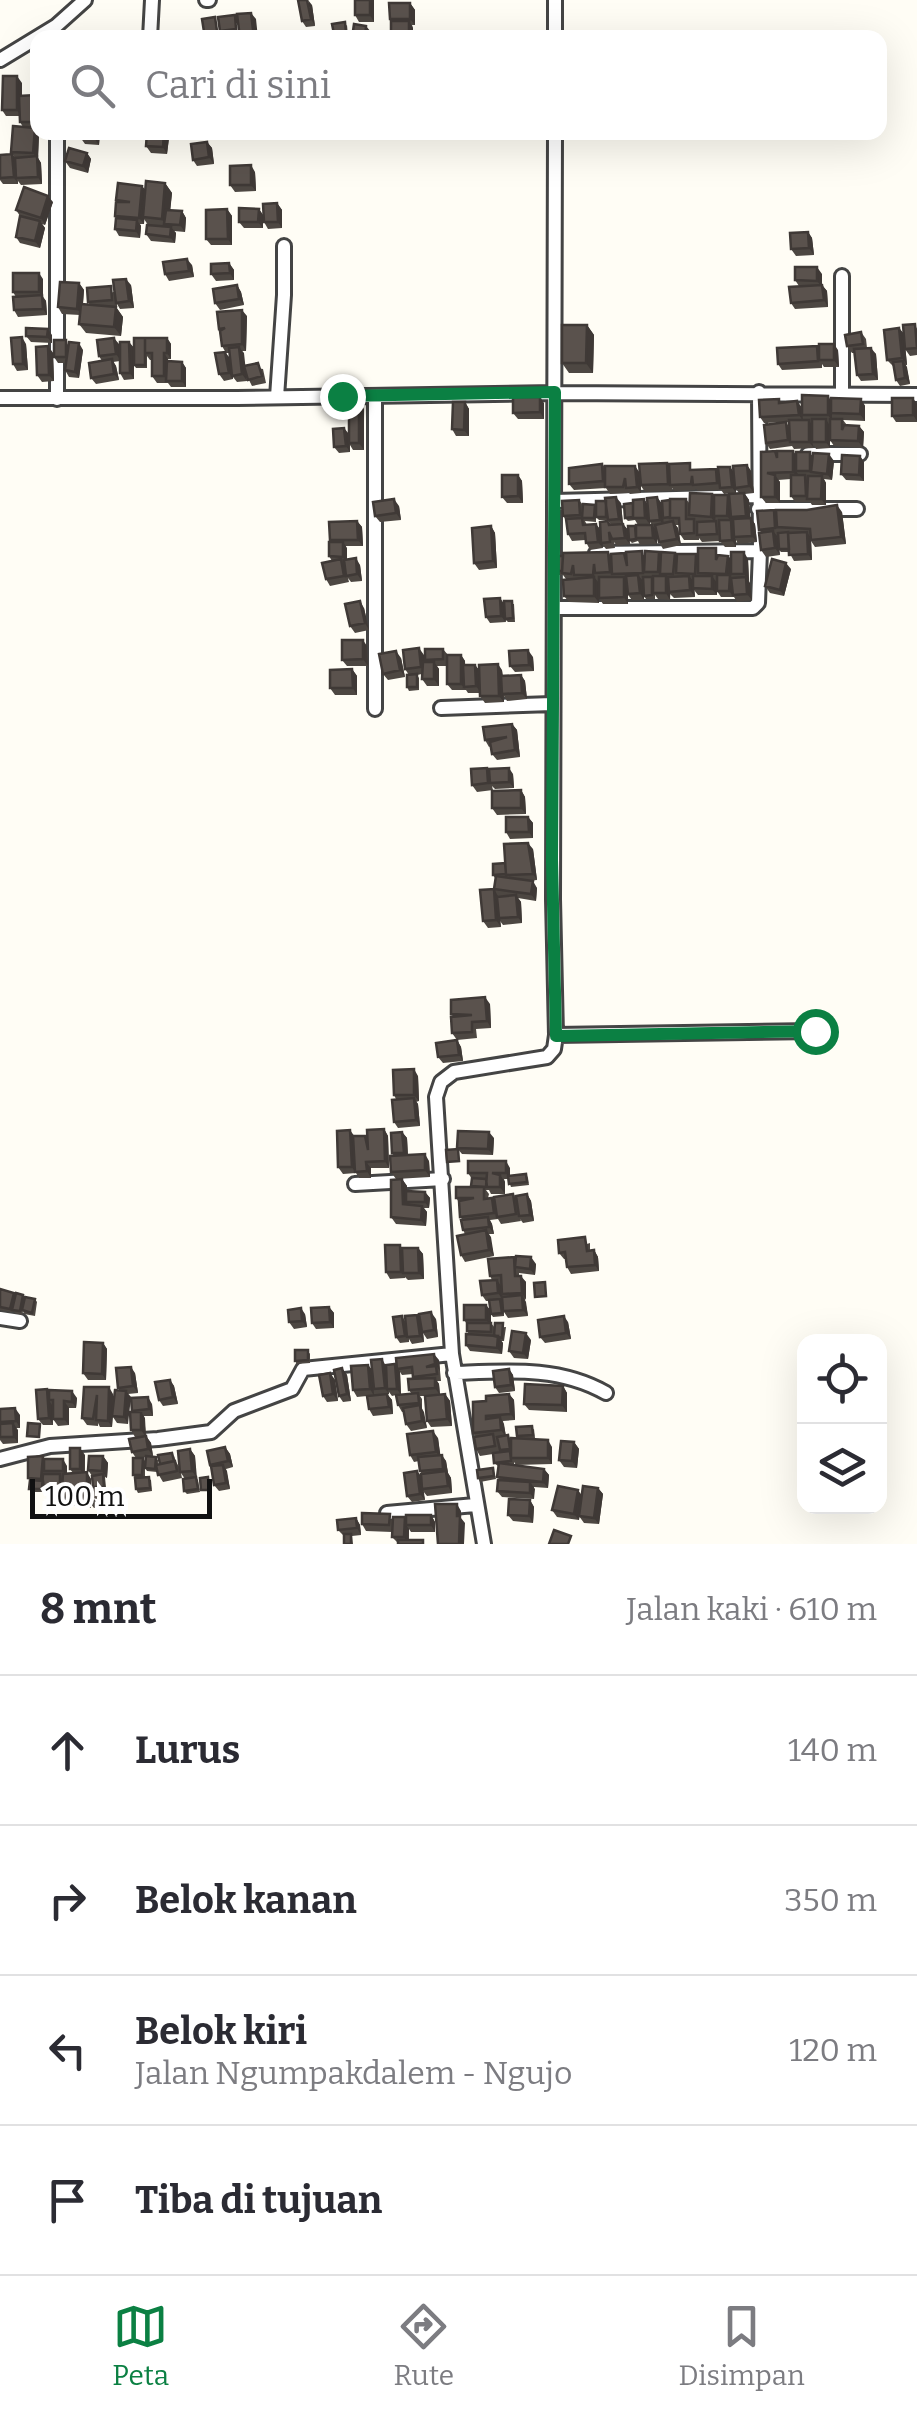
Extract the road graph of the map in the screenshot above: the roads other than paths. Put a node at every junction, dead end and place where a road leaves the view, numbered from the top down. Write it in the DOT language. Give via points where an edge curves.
graph roads {
  1 [pos="86,0"];
  2 [pos="152,0"];
  3 [pos="555,0"];
  4 [pos="64,20"];
  5 [pos="48,30"];
  6 [pos="63,30"];
  7 [pos="150,30"];
  8 [pos="555,30"];
  9 [pos="30,41"];
  10 [pos="0,60"];
  11 [pos="57,140"];
  12 [pos="555,140"];
  13 [pos="284,246"];
  14 [pos="842,276"];
  15 [pos="555,392"];
  16 [pos="759,392"];
  17 [pos="842,394"];
  18 [pos="917,395"];
  19 [pos="375,396"];
  20 [pos="277,397"];
  21 [pos="0,398"];
  22 [pos="57,400"];
  23 [pos="761,453"];
  24 [pos="781,453"];
  25 [pos="800,454"];
  26 [pos="860,454"];
  27 [pos="554,500"];
  28 [pos="758,502"];
  29 [pos="858,510"];
  30 [pos="760,551"];
  31 [pos="554,554"];
  32 [pos="554,608"];
  33 [pos="552,704"];
  34 [pos="441,708"];
  35 [pos="376,709"];
  36 [pos="815,1031"];
  37 [pos="556,1036"];
  38 [pos="442,1179"];
  39 [pos="355,1184"];
  40 [pos="0,1318"];
  41 [pos="20,1322"];
  42 [pos="452,1354"];
  43 [pos="454,1373"];
  44 [pos="606,1393"];
  45 [pos="0,1459"];
  46 [pos="476,1506"];
  47 [pos="387,1513"];
  48 [pos="484,1544"];
  1 -- 4 [label="street"];
  2 -- 7 [label="street"];
  3 -- 8 [label="street"];
  4 -- 5 [label="street"];
  4 -- 6 [label="street"];
  9 -- 10 [label="street"];
  11 -- 22 [label="street"];
  12 -- 15 [label="street"];
  13 -- 20 [label="street"];
  14 -- 17 [label="street"];
  15 -- 16 [label="street"];
  15 -- 19 [label="street"];
  15 -- 27 [label="street"];
  16 -- 17 [label="street"];
  16 -- 23 [label="street"];
  17 -- 18 [label="street"];
  19 -- 20 [label="street"];
  19 -- 35 [label="street"];
  20 -- 22 [label="street"];
  21 -- 22 [label="street"];
  23 -- 24 [label="street"];
  23 -- 28 [label="street"];
  25 -- 26 [label="street"];
  27 -- 28 [label="street"];
  27 -- 31 [label="street"];
  28 -- 29 [label="street"];
  28 -- 30 [label="street"];
  30 -- 31 [label="street"];
  30 -- 32 [label="street" via="753,608"];
  31 -- 32 [label="street"];
  32 -- 33 [label="street"];
  33 -- 34 [label="street"];
  33 -- 37 [label="street"];
  36 -- 37 [label="street"];
  37 -- 38 [label="street" via="548,1057 454,1072 441,1082 436,1097"];
  38 -- 39 [label="street"];
  38 -- 42 [label="street"];
  40 -- 41 [label="street"];
  42 -- 43 [label="street"];
  42 -- 45 [label="street" via="304,1369 292,1389 234,1411 211,1432 50,1446"];
  43 -- 44 [label="street" via="569,1376"];
  43 -- 46 [label="street"];
  46 -- 47 [label="street"];
  46 -- 48 [label="street"];
}
